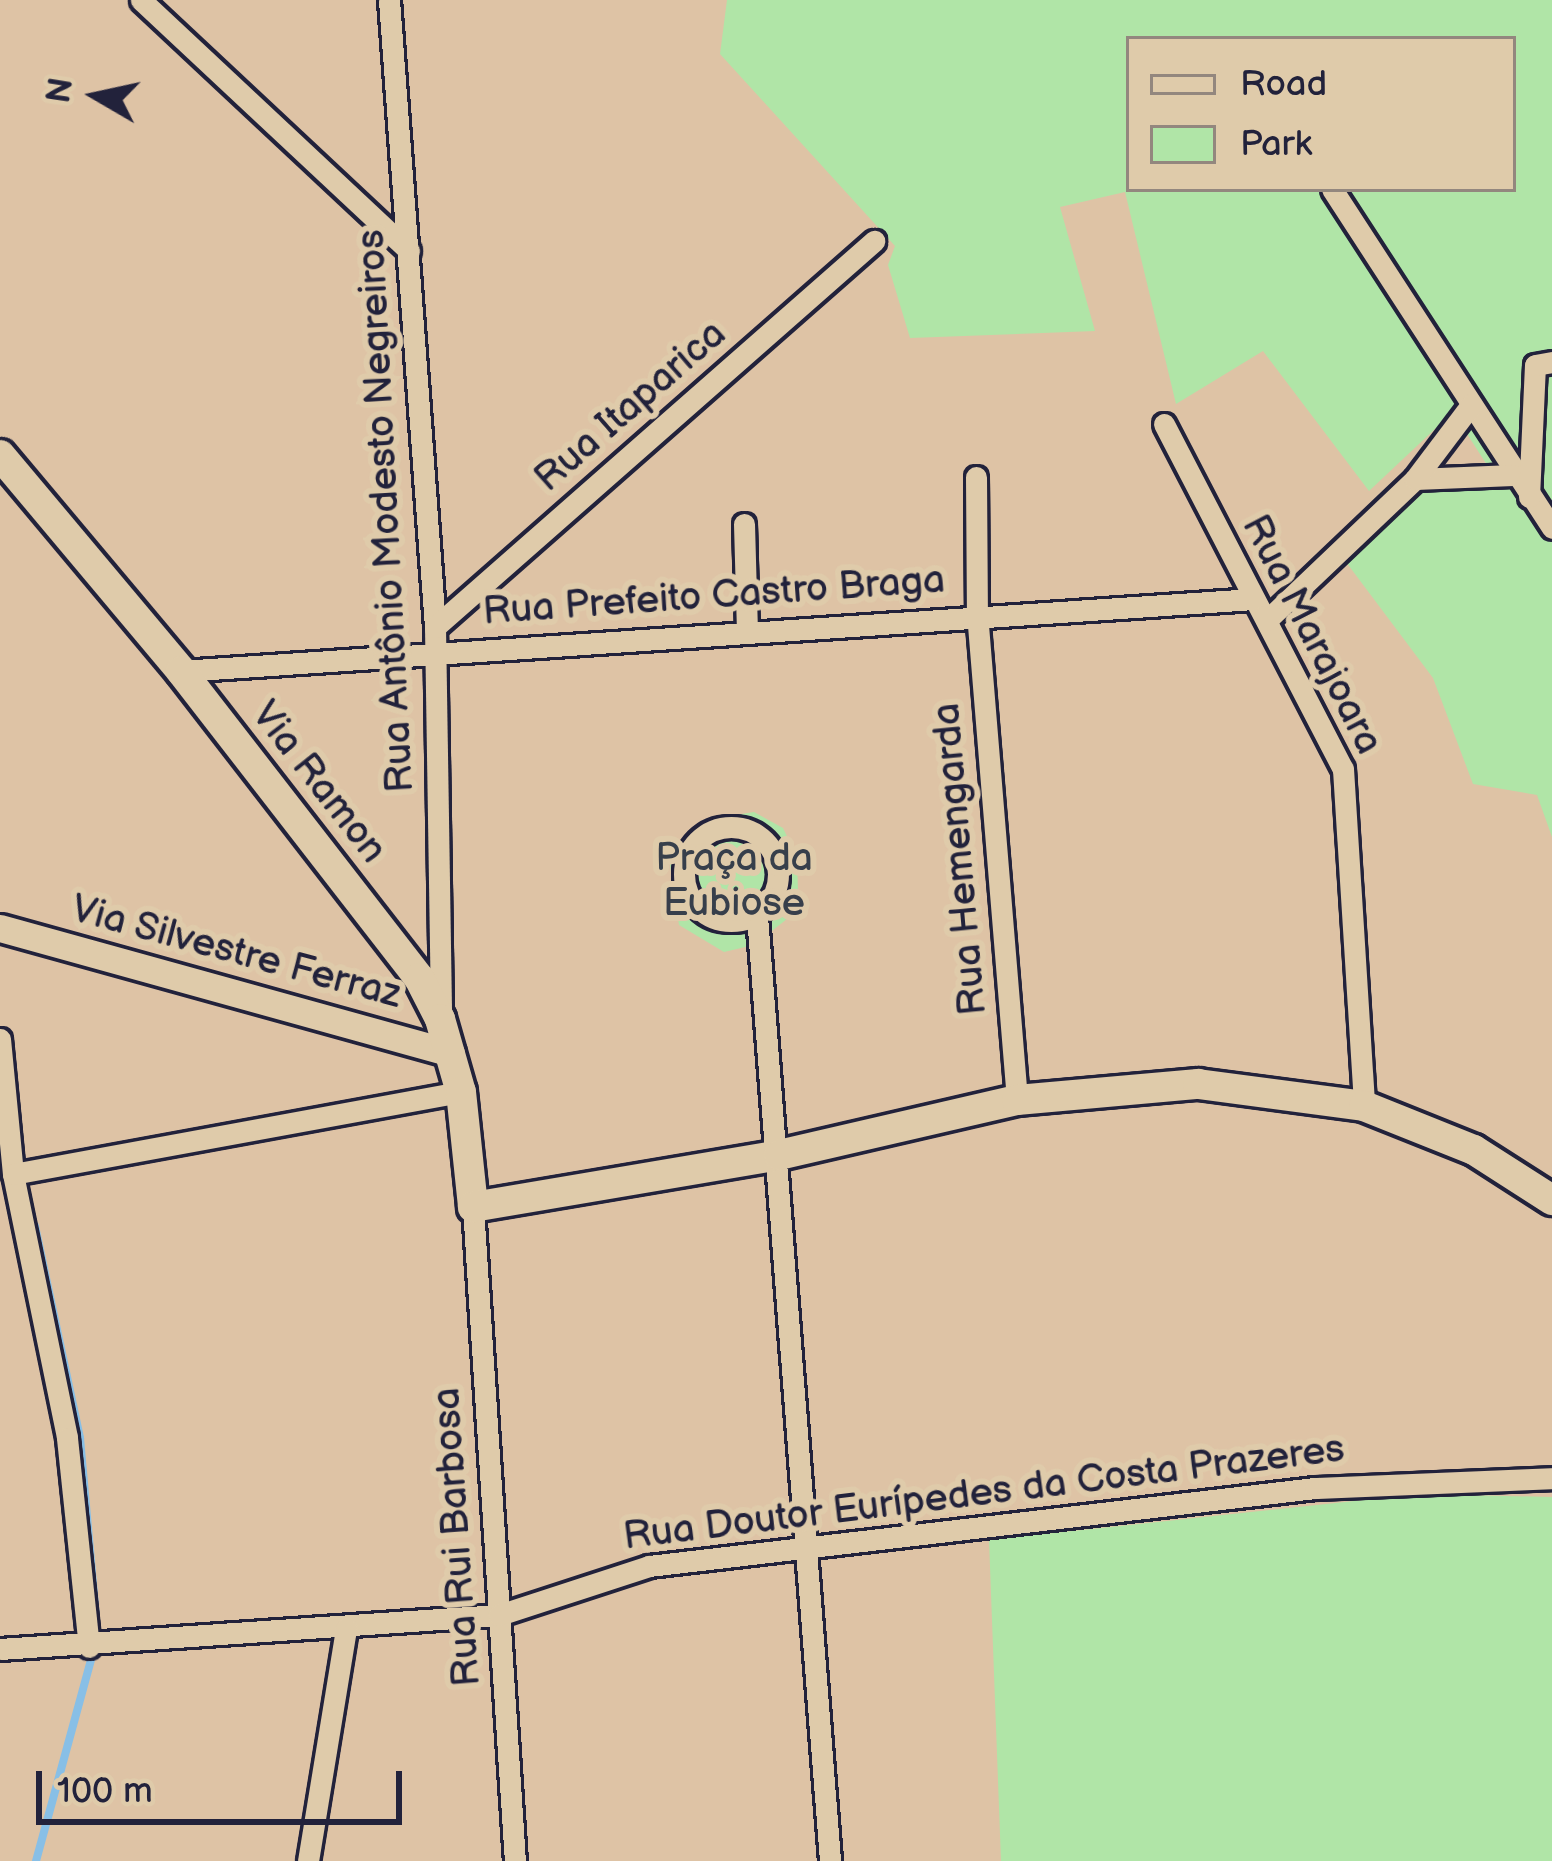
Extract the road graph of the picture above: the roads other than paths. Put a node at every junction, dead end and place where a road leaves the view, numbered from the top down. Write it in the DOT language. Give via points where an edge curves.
graph roads {
  1 [pos="141,0"];
  2 [pos="389,0"];
  3 [pos="1334,192"];
  4 [pos="874,241"];
  5 [pos="409,251"];
  6 [pos="1552,362"];
  7 [pos="1471,405"];
  8 [pos="1164,424"];
  9 [pos="1,455"];
  10 [pos="1513,475"];
  11 [pos="976,477"];
  12 [pos="1415,479"];
  13 [pos="1529,496"];
  14 [pos="744,524"];
  15 [pos="1552,528"];
  16 [pos="1253,599"];
  17 [pos="977,613"];
  18 [pos="1267,620"];
  19 [pos="435,627"];
  20 [pos="747,629"];
  21 [pos="435,655"];
  22 [pos="181,671"];
  23 [pos="757,916"];
  24 [pos="0,928"];
  25 [pos="440,1019"];
  26 [pos="1,1052"];
  27 [pos="452,1053"];
  28 [pos="461,1092"];
  29 [pos="1017,1100"];
  30 [pos="1364,1106"];
  31 [pos="779,1155"];
  32 [pos="13,1174"];
  33 [pos="1552,1200"];
  34 [pos="473,1208"];
  35 [pos="1552,1478"];
  36 [pos="810,1552"];
  37 [pos="499,1615"];
  38 [pos="346,1628"];
  39 [pos="89,1647"];
  40 [pos="0,1648"];
  41 [pos="308,1861"];
  42 [pos="515,1861"];
  43 [pos="830,1861"];
  1 -- 5 [label="street"];
  2 -- 5 [label="street, Rua Antônio Modesto Negreiros"];
  3 -- 7 [label="street"];
  4 -- 19 [label="street, Rua Itaparica"];
  5 -- 19 [label="street, Rua Antônio Modesto Negreiros"];
  6 -- 13 [label="street" via="1535,365"];
  7 -- 10 [label="street"];
  7 -- 12 [label="street"];
  8 -- 16 [label="street, Rua Marajoara"];
  9 -- 22 [label="main road, Via Ramon"];
  10 -- 12 [label="street"];
  10 -- 13 [label="street"];
  11 -- 17 [label="street, Rua Hemengarda"];
  12 -- 18 [label="street"];
  13 -- 15 [label="street"];
  14 -- 20 [label="street"];
  16 -- 17 [label="street, Rua Prefeito Castro Braga"];
  16 -- 18 [label="street, Rua Marajoara"];
  17 -- 20 [label="street, Rua Prefeito Castro Braga"];
  17 -- 29 [label="street, Rua Hemengarda"];
  18 -- 30 [label="street, Rua Marajoara" via="1326,731 1349,796"];
  19 -- 21 [label="street, Rua Antônio Modesto Negreiros"];
  20 -- 21 [label="street, Rua Prefeito Castro Braga"];
  21 -- 22 [label="street, Rua Prefeito Castro Braga"];
  21 -- 25 [label="street, Rua Antônio Modesto Negreiros"];
  22 -- 25 [label="main road, Via Ramon" via="381,926"];
  23 -- 23 [label="street" via="774,897 780,873 772,849 755,831 730,825 706,833 689,850 683,875 690,899 720,920"];
  23 -- 31 [label="street"];
  24 -- 27 [label="street, Via Silvestre Ferraz"];
  25 -- 27 [label="main road, Via Ramon"];
  26 -- 32 [label="street"];
  27 -- 28 [label="main road, Via Ramon"];
  28 -- 32 [label="street"];
  28 -- 34 [label="main road, Via Ramon"];
  29 -- 30 [label="main road" via="1198,1084"];
  29 -- 31 [label="main road"];
  30 -- 33 [label="main road" via="1474,1150"];
  31 -- 34 [label="main road"];
  31 -- 36 [label="street"];
  32 -- 39 [label="street" via="67,1438"];
  34 -- 37 [label="street, Rua Rui Barbosa"];
  35 -- 36 [label="street, Rua Doutor Eurípedes da Costa Prazeres" via="1315,1489"];
  36 -- 37 [label="street, Rua Doutor Eurípedes da Costa Prazeres" via="649,1566"];
  36 -- 43 [label="street"];
  37 -- 38 [label="street, Rua Doutor Eurípedes da Costa Prazeres"];
  37 -- 42 [label="street, Rua Rui Barbosa"];
  38 -- 39 [label="street, Rua Doutor Eurípedes da Costa Prazeres"];
  38 -- 41 [label="street"];
  39 -- 40 [label="street, Rua Doutor Eurípedes da Costa Prazeres"];
}
